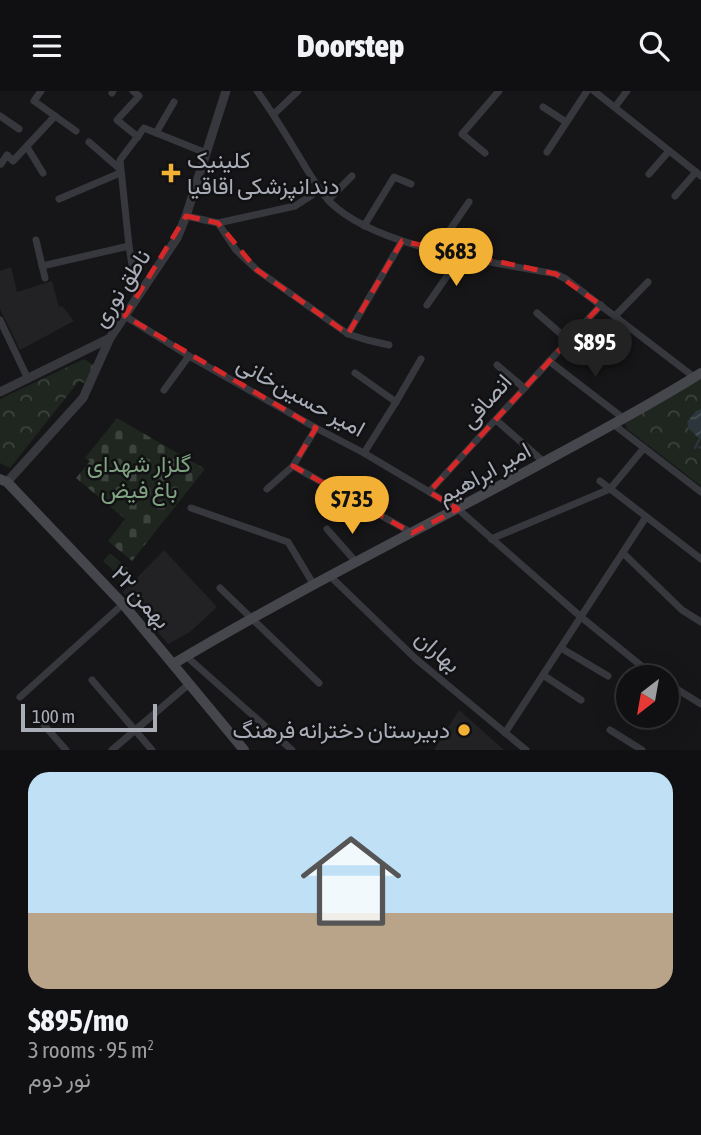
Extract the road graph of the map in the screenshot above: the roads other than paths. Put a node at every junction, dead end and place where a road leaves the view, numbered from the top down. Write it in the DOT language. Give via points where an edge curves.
graph roads {
  1 [pos="41,91"];
  2 [pos="133,91"];
  3 [pos="226,91"];
  4 [pos="257,91"];
  5 [pos="298,91"];
  6 [pos="499,91"];
  7 [pos="587,91"];
  8 [pos="594,91"];
  9 [pos="627,91"];
  10 [pos="174,102"];
  11 [pos="543,107"];
  12 [pos="615,107"];
  13 [pos="274,114"];
  14 [pos="0,116"];
  15 [pos="55,116"];
  16 [pos="566,122"];
  17 [pos="19,129"];
  18 [pos="76,131"];
  19 [pos="156,133"];
  20 [pos="138,137"];
  21 [pos="89,142"];
  22 [pos="27,147"];
  23 [pos="669,151"];
  24 [pos="547,152"];
  25 [pos="206,153"];
  26 [pos="485,153"];
  27 [pos="1,164"];
  28 [pos="120,167"];
  29 [pos="43,173"];
  30 [pos="649,174"];
  31 [pos="699,174"];
  32 [pos="352,176"];
  33 [pos="411,184"];
  34 [pos="312,195"];
  35 [pos="675,196"];
  36 [pos="59,199"];
  37 [pos="328,200"];
  38 [pos="469,202"];
  39 [pos="186,216"];
  40 [pos="218,223"];
  41 [pos="364,226"];
  42 [pos="36,240"];
  43 [pos="402,241"];
  44 [pos="128,246"];
  45 [pos="436,250"];
  46 [pos="461,255"];
  47 [pos="42,266"];
  48 [pos="45,278"];
  49 [pos="648,282"];
  50 [pos="137,297"];
  51 [pos="428,305"];
  52 [pos="601,305"];
  53 [pos="537,313"];
  54 [pos="125,316"];
  55 [pos="615,316"];
  56 [pos="0,320"];
  57 [pos="348,334"];
  58 [pos="110,338"];
  59 [pos="568,340"];
  60 [pos="389,345"];
  61 [pos="189,356"];
  62 [pos="421,359"];
  63 [pos="549,361"];
  64 [pos="497,365"];
  65 [pos="355,373"];
  66 [pos="698,375"];
  67 [pos="28,379"];
  68 [pos="524,388"];
  69 [pos="164,390"];
  70 [pos="0,392"];
  71 [pos="396,402"];
  72 [pos="623,418"];
  73 [pos="496,420"];
  74 [pos="613,425"];
  75 [pos="316,428"];
  76 [pos="644,448"];
  77 [pos="364,453"];
  78 [pos="544,462"];
  79 [pos="293,466"];
  80 [pos="4,480"];
  81 [pos="600,481"];
  82 [pos="267,489"];
  83 [pos="610,489"];
  84 [pos="429,492"];
  85 [pos="701,492"];
  86 [pos="191,508"];
  87 [pos="458,509"];
  88 [pos="646,517"];
  89 [pos="327,529"];
  90 [pos="412,533"];
  91 [pos="491,538"];
  92 [pos="623,553"];
  93 [pos="701,559"];
  94 [pos="356,562"];
  95 [pos="330,576"];
  96 [pos="314,585"];
  97 [pos="220,588"];
  98 [pos="123,604"];
  99 [pos="581,617"];
  100 [pos="252,620"];
  101 [pos="701,622"];
  102 [pos="561,648"];
  103 [pos="186,656"];
  104 [pos="173,664"];
  105 [pos="640,665"];
  106 [pos="543,675"];
  107 [pos="608,676"];
  108 [pos="92,680"];
  109 [pos="319,683"];
  110 [pos="189,684"];
  111 [pos="679,691"];
  112 [pos="20,697"];
  113 [pos="581,700"];
  114 [pos="701,705"];
  115 [pos="44,725"];
  116 [pos="135,730"];
  117 [pos="610,730"];
  118 [pos="505,733"];
  119 [pos="66,750"];
  120 [pos="112,750"];
  121 [pos="152,750"];
  122 [pos="244,750"];
  123 [pos="292,750"];
  124 [pos="526,750"];
  125 [pos="642,750"];
  1 -- 15 [label="street" via="34,101"];
  2 -- 20 [label="street" via="138,96 117,120"];
  3 -- 25 [label="street, ناطق نوری"];
  4 -- 13 [label="street"];
  5 -- 13 [label="street"];
  6 -- 26 [label="street" via="462,134"];
  7 -- 16 [label="street"];
  8 -- 12 [label="street"];
  9 -- 12 [label="street"];
  10 -- 19 [label="street"];
  11 -- 16 [label="street"];
  12 -- 23 [label="street"];
  13 -- 37 [label="street"];
  14 -- 17 [label="street"];
  15 -- 18 [label="street"];
  15 -- 22 [label="street"];
  16 -- 24 [label="street"];
  19 -- 20 [label="street" via="144,128"];
  19 -- 25 [label="street"];
  20 -- 28 [label="street"];
  21 -- 28 [label="street"];
  22 -- 27 [label="street" via="13,161 7,155"];
  22 -- 29 [label="street"];
  23 -- 30 [label="street"];
  23 -- 31 [label="street"];
  25 -- 39 [label="street, ناطق نوری"];
  28 -- 36 [label="street"];
  28 -- 44 [label="street"];
  31 -- 35 [label="street"];
  32 -- 37 [label="street"];
  33 -- 41 [label="street" via="394,177"];
  34 -- 40 [label="street" via="295,206"];
  37 -- 41 [label="street"];
  38 -- 45 [label="street"];
  39 -- 40 [label="street"];
  39 -- 50 [label="street, ناطق نوری"];
  40 -- 57 [label="street" via="257,270"];
  41 -- 43 [label="street"];
  42 -- 47 [label="street"];
  43 -- 45 [label="street"];
  43 -- 57 [label="street"];
  44 -- 47 [label="street"];
  44 -- 50 [label="street"];
  45 -- 46 [label="street"];
  46 -- 51 [label="street"];
  46 -- 52 [label="street" via="556,274"];
  47 -- 48 [label="street"];
  49 -- 55 [label="street"];
  50 -- 54 [label="street, ناطق نوری"];
  52 -- 55 [label="street"];
  52 -- 59 [label="street, انصافی"];
  53 -- 59 [label="street"];
  54 -- 58 [label="street, ناطق نوری"];
  54 -- 61 [label="street, امیر حسین‌خانی"];
  55 -- 66 [label="street"];
  56 -- 67 [label="street"];
  57 -- 60 [label="street"];
  58 -- 67 [label="street"];
  58 -- 80 [label="street, ناطق نوری" via="83,398"];
  59 -- 63 [label="street, انصافی"];
  61 -- 69 [label="street"];
  61 -- 75 [label="street, امیر حسین‌خانی"];
  62 -- 71 [label="street"];
  63 -- 68 [label="street, انصافی"];
  63 -- 72 [label="street"];
  64 -- 68 [label="street"];
  65 -- 71 [label="street"];
  66 -- 72 [label="main road, امیر ابراهیم"];
  67 -- 70 [label="street"];
  68 -- 73 [label="street, انصافی"];
  71 -- 77 [label="street"];
  72 -- 74 [label="main road, امیر ابراهیم"];
  73 -- 78 [label="street"];
  73 -- 84 [label="street, انصافی"];
  74 -- 76 [label="street"];
  74 -- 78 [label="main road, امیر ابراهیم"];
  75 -- 77 [label="street, امیر حسین‌خانی"];
  75 -- 79 [label="street"];
  76 -- 83 [label="street"];
  76 -- 85 [label="street"];
  77 -- 84 [label="street, امیر حسین‌خانی"];
  78 -- 87 [label="main road, امیر ابراهیم"];
  79 -- 82 [label="street"];
  79 -- 90 [label="street"];
  80 -- 98 [label="main road, ۲۲ بهمن"];
  81 -- 83 [label="street"];
  83 -- 88 [label="street"];
  83 -- 91 [label="street"];
  84 -- 87 [label="street, امیر حسین‌خانی"];
  86 -- 96 [label="street" via="288,542"];
  87 -- 90 [label="main road, امیر ابراهیم"];
  87 -- 91 [label="street, امیر حسین‌خانی"];
  88 -- 92 [label="street"];
  88 -- 93 [label="street"];
  89 -- 94 [label="street"];
  90 -- 94 [label="main road, امیر ابراهیم"];
  91 -- 99 [label="street, امیر حسین‌خانی"];
  92 -- 99 [label="street"];
  92 -- 101 [label="street" via="682,610"];
  94 -- 95 [label="main road, امیر ابراهیم"];
  95 -- 96 [label="main road, امیر ابراهیم"];
  95 -- 118 [label="street, بهاران" via="416,659"];
  96 -- 100 [label="main road, امیر ابراهیم"];
  97 -- 100 [label="street"];
  98 -- 104 [label="main road, ۲۲ بهمن"];
  98 -- 112 [label="street"];
  99 -- 102 [label="street"];
  99 -- 105 [label="street, امیر حسین‌خانی"];
  100 -- 103 [label="main road, امیر ابراهیم"];
  100 -- 109 [label="street"];
  102 -- 106 [label="street"];
  102 -- 107 [label="street"];
  103 -- 104 [label="main road, امیر ابراهیم"];
  103 -- 123 [label="street"];
  104 -- 110 [label="main road, ۲۲ بهمن"];
  106 -- 113 [label="street"];
  106 -- 118 [label="street"];
  108 -- 116 [label="street"];
  110 -- 116 [label="street"];
  110 -- 122 [label="main road, ۲۲ بهمن"];
  111 -- 114 [label="street"];
  115 -- 119 [label="street"];
  116 -- 120 [label="street"];
  116 -- 121 [label="street"];
  117 -- 125 [label="street"];
  118 -- 124 [label="street, بهاران"];
}
